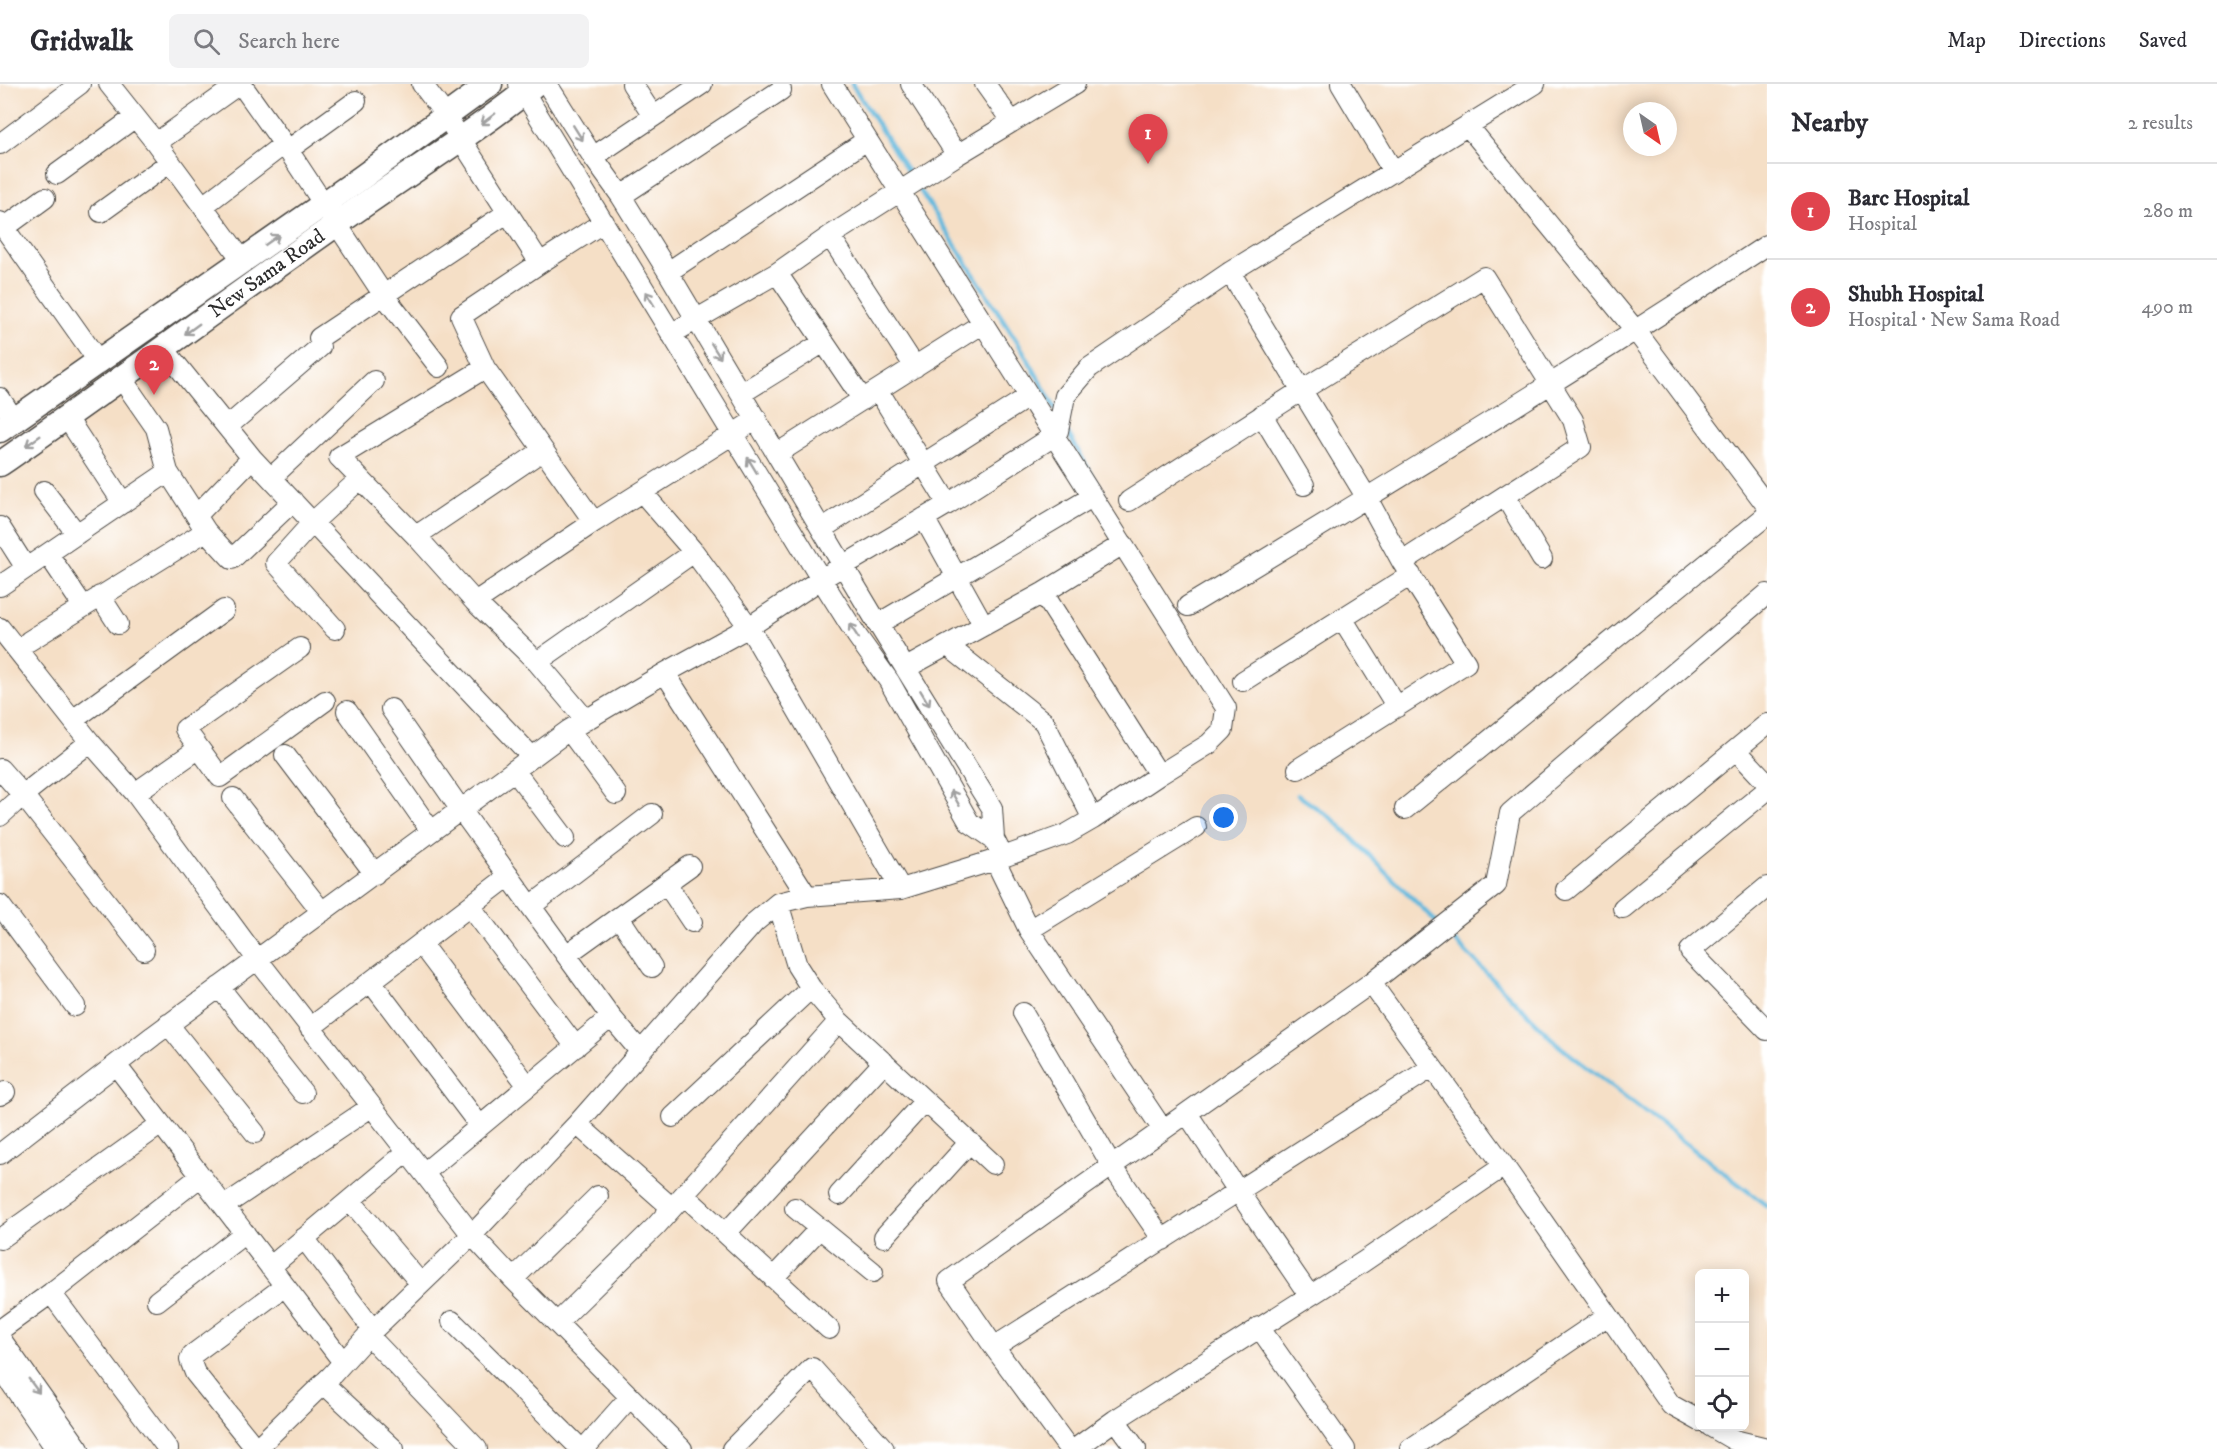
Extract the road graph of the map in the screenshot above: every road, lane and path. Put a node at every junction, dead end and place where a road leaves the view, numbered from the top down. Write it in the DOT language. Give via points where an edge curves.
graph roads {
  1 [pos="80,84"];
  2 [pos="422,84"];
  3 [pos="490,84"];
  4 [pos="547,84"];
  5 [pos="632,84"];
  6 [pos="702,84"];
  7 [pos="832,84"];
  8 [pos="911,84"];
  9 [pos="985,84"];
  10 [pos="1341,84"];
  11 [pos="1535,84"];
  12 [pos="112,85"];
  13 [pos="244,85"];
  14 [pos="526,87"];
  15 [pos="1063,87"];
  16 [pos="781,90"];
  17 [pos="356,101"];
  18 [pos="446,116"];
  19 [pos="654,116"];
  20 [pos="134,118"];
  21 [pos="1012,122"];
  22 [pos="1468,126"];
  23 [pos="460,140"];
  24 [pos="867,140"];
  25 [pos="156,143"];
  26 [pos="0,144"];
  27 [pos="286,147"];
  28 [pos="957,155"];
  29 [pos="593,157"];
  30 [pos="169,163"];
  31 [pos="1393,171"];
  32 [pos="57,174"];
  33 [pos="904,190"];
  34 [pos="621,196"];
  35 [pos="45,198"];
  36 [pos="202,206"];
  37 [pos="101,212"];
  38 [pos="507,213"];
  39 [pos="329,214"];
  40 [pos="604,222"];
  41 [pos="2,225"];
  42 [pos="830,236"];
  43 [pos="1767,245"];
  44 [pos="243,261"];
  45 [pos="540,263"];
  46 [pos="668,272"];
  47 [pos="1230,272"];
  48 [pos="777,273"];
  49 [pos="383,294"];
  50 [pos="696,319"];
  51 [pos="982,324"];
  52 [pos="1636,331"];
  53 [pos="671,334"];
  54 [pos="824,342"];
  55 [pos="164,349"];
  56 [pos="99,362"];
  57 [pos="915,367"];
  58 [pos="439,368"];
  59 [pos="485,368"];
  60 [pos="122,379"];
  61 [pos="374,381"];
  62 [pos="1551,384"];
  63 [pos="1302,390"];
  64 [pos="742,393"];
  65 [pos="871,395"];
  66 [pos="1028,397"];
  67 [pos="0,398"];
  68 [pos="1262,415"];
  69 [pos="757,418"];
  70 [pos="7,425"];
  71 [pos="73,427"];
  72 [pos="227,427"];
  73 [pos="732,433"];
  74 [pos="1056,434"];
  75 [pos="542,451"];
  76 [pos="778,453"];
  77 [pos="252,458"];
  78 [pos="0,464"];
  79 [pos="923,464"];
  80 [pos="168,472"];
  81 [pos="272,477"];
  82 [pos="360,479"];
  83 [pos="1304,486"];
  84 [pos="44,491"];
  85 [pos="642,492"];
  86 [pos="1505,496"];
  87 [pos="1092,497"];
  88 [pos="1367,498"];
  89 [pos="293,501"];
  90 [pos="1129,501"];
  91 [pos="123,503"];
  92 [pos="948,504"];
  93 [pos="1767,506"];
  94 [pos="1767,515"];
  95 [pos="924,518"];
  96 [pos="313,522"];
  97 [pos="594,522"];
  98 [pos="201,523"];
  99 [pos="0,527"];
  100 [pos="823,528"];
  101 [pos="77,534"];
  102 [pos="416,536"];
  103 [pos="1123,544"];
  104 [pos="694,552"];
  105 [pos="48,554"];
  106 [pos="1542,559"];
  107 [pos="844,566"];
  108 [pos="26,568"];
  109 [pos="1406,568"];
  110 [pos="958,577"];
  111 [pos="821,579"];
  112 [pos="0,586"];
  113 [pos="1043,592"];
  114 [pos="1767,594"];
  115 [pos="100,596"];
  116 [pos="476,602"];
  117 [pos="82,606"];
  118 [pos="1188,606"];
  119 [pos="224,610"];
  120 [pos="1342,618"];
  121 [pos="118,624"];
  122 [pos="878,624"];
  123 [pos="983,624"];
  124 [pos="749,627"];
  125 [pos="0,628"];
  126 [pos="335,629"];
  127 [pos="29,640"];
  128 [pos="948,646"];
  129 [pos="300,648"];
  130 [pos="537,662"];
  131 [pos="906,668"];
  132 [pos="665,673"];
  133 [pos="1243,681"];
  134 [pos="325,701"];
  135 [pos="1397,707"];
  136 [pos="391,709"];
  137 [pos="347,711"];
  138 [pos="73,720"];
  139 [pos="586,720"];
  140 [pos="1767,724"];
  141 [pos="569,730"];
  142 [pos="90,742"];
  143 [pos="198,749"];
  144 [pos="1736,750"];
  145 [pos="285,756"];
  146 [pos="532,757"];
  147 [pos="0,769"];
  148 [pos="1298,769"];
  149 [pos="514,770"];
  150 [pos="1159,775"];
  151 [pos="1767,783"];
  152 [pos="1767,790"];
  153 [pos="135,793"];
  154 [pos="616,794"];
  155 [pos="23,795"];
  156 [pos="233,798"];
  157 [pos="1405,808"];
  158 [pos="460,810"];
  159 [pos="652,814"];
  160 [pos="0,816"];
  161 [pos="1093,819"];
  162 [pos="1196,827"];
  163 [pos="431,831"];
  164 [pos="566,838"];
  165 [pos="997,852"];
  166 [pos="690,866"];
  167 [pos="375,874"];
  168 [pos="509,876"];
  169 [pos="666,883"];
  170 [pos="1767,887"];
  171 [pos="901,889"];
  172 [pos="1566,890"];
  173 [pos="807,896"];
  174 [pos="778,903"];
  175 [pos="0,905"];
  176 [pos="470,906"];
  177 [pos="531,906"];
  178 [pos="1623,908"];
  179 [pos="322,912"];
  180 [pos="619,917"];
  181 [pos="692,922"];
  182 [pos="1029,930"];
  183 [pos="421,944"];
  184 [pos="144,950"];
  185 [pos="566,955"];
  186 [pos="257,959"];
  187 [pos="652,967"];
  188 [pos="371,982"];
  189 [pos="1371,983"];
  190 [pos="219,987"];
  191 [pos="811,988"];
  192 [pos="75,1006"];
  193 [pos="1023,1014"];
  194 [pos="611,1017"];
  195 [pos="839,1021"];
  196 [pos="168,1024"];
  197 [pos="310,1028"];
  198 [pos="1767,1030"];
  199 [pos="576,1047"];
  200 [pos="640,1051"];
  201 [pos="884,1062"];
  202 [pos="116,1065"];
  203 [pos="1431,1068"];
  204 [pos="528,1086"];
  205 [pos="303,1093"];
  206 [pos="925,1101"];
  207 [pos="371,1107"];
  208 [pos="1187,1113"];
  209 [pos="673,1117"];
  210 [pos="161,1124"];
  211 [pos="577,1124"];
  212 [pos="480,1126"];
  213 [pos="1164,1130"];
  214 [pos="255,1133"];
  215 [pos="970,1142"];
  216 [pos="406,1153"];
  217 [pos="0,1154"];
  218 [pos="993,1164"];
  219 [pos="1112,1166"];
  220 [pos="1504,1166"];
  221 [pos="424,1173"];
  222 [pos="201,1176"];
  223 [pos="1238,1191"];
  224 [pos="839,1195"];
  225 [pos="598,1196"];
  226 [pos="350,1200"];
  227 [pos="678,1202"];
  228 [pos="224,1206"];
  229 [pos="795,1208"];
  230 [pos="820,1228"];
  231 [pos="244,1233"];
  232 [pos="726,1233"];
  233 [pos="472,1235"];
  234 [pos="885,1237"];
  235 [pos="304,1238"];
  236 [pos="0,1239"];
  237 [pos="1163,1240"];
  238 [pos="270,1266"];
  239 [pos="873,1272"];
  240 [pos="773,1278"];
  241 [pos="513,1279"];
  242 [pos="421,1284"];
  243 [pos="285,1286"];
  244 [pos="51,1293"];
  245 [pos="1309,1294"];
  246 [pos="157,1301"];
  247 [pos="1607,1316"];
  248 [pos="452,1321"];
  249 [pos="557,1323"];
  250 [pos="1259,1327"];
  251 [pos="829,1329"];
  252 [pos="0,1330"];
  253 [pos="370,1332"];
  254 [pos="0,1338"];
  255 [pos="994,1347"];
  256 [pos="343,1362"];
  257 [pos="3,1378"];
  258 [pos="323,1383"];
  259 [pos="630,1397"];
  260 [pos="1695,1418"];
  261 [pos="1115,1420"];
  262 [pos="1719,1431"];
  263 [pos="1422,1446"];
  264 [pos="472,1447"];
  265 [pos="1767,1448"];
  266 [pos="55,1449"];
  267 [pos="79,1449"];
  268 [pos="168,1449"];
  269 [pos="256,1449"];
  270 [pos="394,1449"];
  271 [pos="582,1449"];
  272 [pos="682,1449"];
  273 [pos="732,1449"];
  274 [pos="884,1449"];
  275 [pos="1069,1449"];
  276 [pos="1075,1449"];
  277 [pos="1136,1449"];
  278 [pos="1345,1449"];
  1 -- 26 [label="street"];
  2 -- 18 [label="street"];
  3 -- 18 [label="main road, New Sama Road"];
  4 -- 29 [label="street, one-way"];
  5 -- 19 [label="street"];
  6 -- 19 [label="street"];
  7 -- 24 [label="street"];
  8 -- 28 [label="street"];
  9 -- 21 [label="street"];
  10 -- 31 [label="street"];
  11 -- 22 [label="street"];
  12 -- 20 [label="street"];
  13 -- 25 [label="street"];
  13 -- 27 [label="street"];
  14 -- 23 [label="main road, New Sama Road, one-way"];
  14 -- 40 [label="street"];
  15 -- 21 [label="street"];
  16 -- 34 [label="street"];
  17 -- 27 [label="street"];
  18 -- 23 [label="street"];
  18 -- 39 [label="main road, New Sama Road"];
  19 -- 29 [label="street"];
  20 -- 25 [label="street"];
  20 -- 32 [label="street"];
  21 -- 28 [label="street"];
  22 -- 31 [label="street"];
  22 -- 52 [label="street"];
  23 -- 38 [label="street"];
  23 -- 39 [label="main road, New Sama Road"];
  24 -- 33 [label="street"];
  24 -- 46 [label="street"];
  25 -- 30 [label="street"];
  27 -- 36 [label="street"];
  27 -- 39 [label="street"];
  28 -- 33 [label="street"];
  29 -- 34 [label="street"];
  30 -- 36 [label="street"];
  30 -- 37 [label="street"];
  31 -- 47 [label="street"];
  33 -- 42 [label="street"];
  33 -- 51 [label="street"];
  34 -- 46 [label="street"];
  35 -- 41 [label="street"];
  36 -- 44 [label="street"];
  38 -- 45 [label="street"];
  38 -- 49 [label="street"];
  44 -- 39 [label="main road, New Sama Road, one-way"];
  39 -- 49 [label="street"];
  39 -- 55 [label="main road, New Sama Road, one-way"];
  40 -- 45 [label="street"];
  53 -- 40 [label="street, one-way"];
  41 -- 56 [label="street"];
  42 -- 48 [label="street"];
  42 -- 57 [label="street"];
  43 -- 52 [label="street"];
  44 -- 56 [label="main road, New Sama Road"];
  45 -- 59 [label="street" via="461,316"];
  46 -- 50 [label="street"];
  47 -- 63 [label="street"];
  47 -- 74 [label="street" via="1089,368 1065,396"];
  48 -- 50 [label="street"];
  48 -- 54 [label="street"];
  49 -- 58 [label="street"];
  49 -- 72 [label="street" via="320,342"];
  50 -- 53 [label="street"];
  50 -- 64 [label="street, one-way"];
  51 -- 57 [label="street"];
  51 -- 66 [label="street"];
  52 -- 62 [label="street"];
  52 -- 93 [label="street"];
  53 -- 73 [label="street"];
  54 -- 64 [label="street"];
  54 -- 65 [label="street"];
  55 -- 60 [label="main road, New Sama Road"];
  55 -- 72 [label="street"];
  56 -- 70 [label="main road, New Sama Road"];
  57 -- 65 [label="street"];
  59 -- 75 [label="street"];
  59 -- 82 [label="street" via="339,457"];
  60 -- 78 [label="main road, New Sama Road, one-way"];
  60 -- 80 [label="street" via="156,428"];
  61 -- 81 [label="street"];
  62 -- 63 [label="street" via="1484,277"];
  62 -- 86 [label="street" via="1573,420 1581,447"];
  62 -- 88 [label="street"];
  63 -- 68 [label="street"];
  63 -- 88 [label="street"];
  64 -- 69 [label="street"];
  65 -- 76 [label="street"];
  65 -- 79 [label="street"];
  66 -- 74 [label="street"];
  66 -- 79 [label="street"];
  67 -- 70 [label="street"];
  68 -- 83 [label="street"];
  68 -- 90 [label="street"];
  69 -- 73 [label="street"];
  69 -- 76 [label="street"];
  71 -- 91 [label="street"];
  72 -- 77 [label="street"];
  73 -- 85 [label="street"];
  111 -- 73 [label="street, one-way"];
  74 -- 87 [label="street"];
  74 -- 92 [label="street"];
  75 -- 97 [label="street"];
  75 -- 102 [label="street"];
  76 -- 100 [label="street"];
  77 -- 81 [label="street"];
  77 -- 98 [label="street"];
  79 -- 92 [label="street"];
  79 -- 100 [label="street"];
  80 -- 91 [label="street"];
  80 -- 98 [label="street"];
  81 -- 89 [label="street"];
  82 -- 96 [label="street"];
  82 -- 102 [label="street"];
  84 -- 101 [label="street"];
  85 -- 97 [label="street"];
  85 -- 104 [label="street"];
  86 -- 106 [label="street"];
  86 -- 109 [label="street"];
  87 -- 103 [label="street"];
  87 -- 110 [label="street"];
  88 -- 109 [label="street"];
  88 -- 118 [label="street"];
  89 -- 96 [label="street"];
  89 -- 98 [label="street" via="232,559"];
  91 -- 101 [label="street"];
  92 -- 95 [label="street"];
  94 -- 157 [label="street"];
  95 -- 107 [label="street"];
  95 -- 110 [label="street"];
  96 -- 126 [label="street" via="276,563"];
  96 -- 146 [label="street"];
  97 -- 116 [label="street"];
  98 -- 115 [label="street"];
  99 -- 108 [label="street"];
  100 -- 107 [label="street"];
  101 -- 105 [label="street"];
  102 -- 116 [label="street"];
  103 -- 113 [label="street"];
  103 -- 150 [label="street" via="1226,708 1224,730"];
  104 -- 124 [label="street"];
  104 -- 130 [label="street"];
  105 -- 108 [label="street"];
  105 -- 117 [label="street"];
  107 -- 111 [label="street"];
  107 -- 122 [label="street"];
  108 -- 112 [label="street"];
  109 -- 120 [label="street"];
  109 -- 135 [label="street" via="1466,663"];
  110 -- 122 [label="street"];
  110 -- 123 [label="street"];
  111 -- 124 [label="street"];
  165 -- 111 [label="street, one-way" via="969,822 889,681"];
  113 -- 123 [label="street"];
  113 -- 150 [label="street"];
  114 -- 189 [label="street" via="1510,813 1496,885"];
  115 -- 117 [label="street"];
  115 -- 121 [label="street"];
  116 -- 130 [label="street"];
  117 -- 127 [label="street"];
  119 -- 138 [label="street"];
  120 -- 133 [label="street"];
  120 -- 135 [label="street"];
  122 -- 131 [label="street"];
  123 -- 128 [label="street"];
  124 -- 132 [label="street"];
  124 -- 171 [label="street"];
  125 -- 138 [label="street"];
  128 -- 131 [label="street"];
  128 -- 161 [label="street" via="1044,722"];
  129 -- 143 [label="street" via="185,729"];
  130 -- 139 [label="street"];
  131 -- 165 [label="street, one-way" via="992,808"];
  132 -- 139 [label="street"];
  132 -- 173 [label="street"];
  134 -- 143 [label="street" via="220,777"];
  135 -- 148 [label="street"];
  136 -- 158 [label="street"];
  137 -- 163 [label="street"];
  138 -- 142 [label="street"];
  139 -- 141 [label="street"];
  140 -- 144 [label="street"];
  141 -- 146 [label="street"];
  141 -- 154 [label="street"];
  142 -- 153 [label="street"];
  142 -- 155 [label="street"];
  143 -- 153 [label="street"];
  144 -- 151 [label="street"];
  144 -- 172 [label="street"];
  145 -- 167 [label="street"];
  146 -- 149 [label="street"];
  147 -- 155 [label="street"];
  149 -- 158 [label="street"];
  149 -- 164 [label="street"];
  150 -- 161 [label="street"];
  152 -- 178 [label="street"];
  153 -- 186 [label="street"];
  155 -- 160 [label="street"];
  155 -- 184 [label="street"];
  156 -- 179 [label="street"];
  158 -- 163 [label="street"];
  158 -- 168 [label="street"];
  159 -- 177 [label="street"];
  161 -- 165 [label="street" via="1067,834"];
  162 -- 182 [label="street"];
  163 -- 167 [label="street"];
  165 -- 171 [label="street"];
  165 -- 182 [label="street"];
  166 -- 169 [label="street"];
  167 -- 179 [label="street"];
  168 -- 176 [label="street"];
  168 -- 177 [label="street"];
  169 -- 180 [label="street"];
  169 -- 181 [label="street"];
  170 -- 198 [label="street" via="1690,951"];
  171 -- 173 [label="street"];
  173 -- 174 [label="street"];
  174 -- 191 [label="street" via="797,966"];
  174 -- 200 [label="street" via="754,922"];
  175 -- 192 [label="street"];
  176 -- 183 [label="street"];
  176 -- 199 [label="street"];
  177 -- 185 [label="street"];
  179 -- 186 [label="street"];
  180 -- 185 [label="street"];
  180 -- 187 [label="street"];
  182 -- 213 [label="street"];
  183 -- 188 [label="street"];
  183 -- 204 [label="street"];
  185 -- 194 [label="street"];
  186 -- 190 [label="street"];
  186 -- 197 [label="street"];
  188 -- 197 [label="street"];
  188 -- 212 [label="street"];
  189 -- 203 [label="street"];
  189 -- 208 [label="street"];
  190 -- 196 [label="street"];
  190 -- 205 [label="street"];
  191 -- 195 [label="street"];
  191 -- 209 [label="street"];
  193 -- 219 [label="street"];
  194 -- 199 [label="street"];
  194 -- 200 [label="street"];
  195 -- 201 [label="street"];
  195 -- 227 [label="street"];
  196 -- 202 [label="street"];
  196 -- 214 [label="street"];
  197 -- 207 [label="street"];
  199 -- 204 [label="street"];
  200 -- 211 [label="street"];
  201 -- 206 [label="street"];
  201 -- 232 [label="street"];
  202 -- 210 [label="street"];
  202 -- 217 [label="street"];
  203 -- 220 [label="street"];
  203 -- 223 [label="street"];
  204 -- 212 [label="street"];
  206 -- 215 [label="street"];
  206 -- 224 [label="street"];
  207 -- 216 [label="street"];
  207 -- 228 [label="street"];
  208 -- 213 [label="street"];
  208 -- 223 [label="street"];
  210 -- 222 [label="street"];
  210 -- 236 [label="street"];
  211 -- 227 [label="street"];
  211 -- 233 [label="street"];
  212 -- 221 [label="street"];
  213 -- 219 [label="street"];
  215 -- 218 [label="street"];
  215 -- 234 [label="street"];
  216 -- 221 [label="street"];
  216 -- 226 [label="street"];
  219 -- 237 [label="street"];
  219 -- 255 [label="street" via="949,1281"];
  220 -- 245 [label="street"];
  220 -- 247 [label="street"];
  221 -- 233 [label="street"];
  222 -- 228 [label="street"];
  222 -- 244 [label="street"];
  223 -- 237 [label="street"];
  223 -- 245 [label="street"];
  225 -- 241 [label="street"];
  226 -- 235 [label="street"];
  226 -- 242 [label="street"];
  227 -- 232 [label="street"];
  227 -- 249 [label="street"];
  228 -- 231 [label="street"];
  229 -- 230 [label="street"];
  230 -- 239 [label="street"];
  230 -- 240 [label="street"];
  231 -- 238 [label="street"];
  231 -- 246 [label="street"];
  232 -- 240 [label="street"];
  233 -- 241 [label="street"];
  233 -- 242 [label="street"];
  235 -- 238 [label="street"];
  235 -- 253 [label="street"];
  237 -- 255 [label="street"];
  238 -- 243 [label="street"];
  240 -- 251 [label="street"];
  241 -- 249 [label="street"];
  242 -- 253 [label="street"];
  243 -- 256 [label="street"];
  243 -- 269 [label="street" via="190,1360 195,1373"];
  244 -- 252 [label="street"];
  244 -- 268 [label="street"];
  245 -- 250 [label="street"];
  247 -- 260 [label="street" via="1671,1405"];
  247 -- 263 [label="street"];
  248 -- 271 [label="street"];
  249 -- 259 [label="street"];
  250 -- 261 [label="street"];
  250 -- 278 [label="street"];
  253 -- 256 [label="street"];
  253 -- 264 [label="street"];
  254 -- 267 [label="street, one-way"];
  255 -- 275 [label="street"];
  256 -- 258 [label="street"];
  257 -- 266 [label="street"];
  258 -- 269 [label="street"];
  258 -- 270 [label="street"];
  259 -- 271 [label="street"];
  259 -- 272 [label="street"];
  261 -- 276 [label="street"];
  261 -- 277 [label="street"];
  262 -- 265 [label="street" via="1734,1440"];
  273 -- 274 [label="street" via="812,1368"];
}
